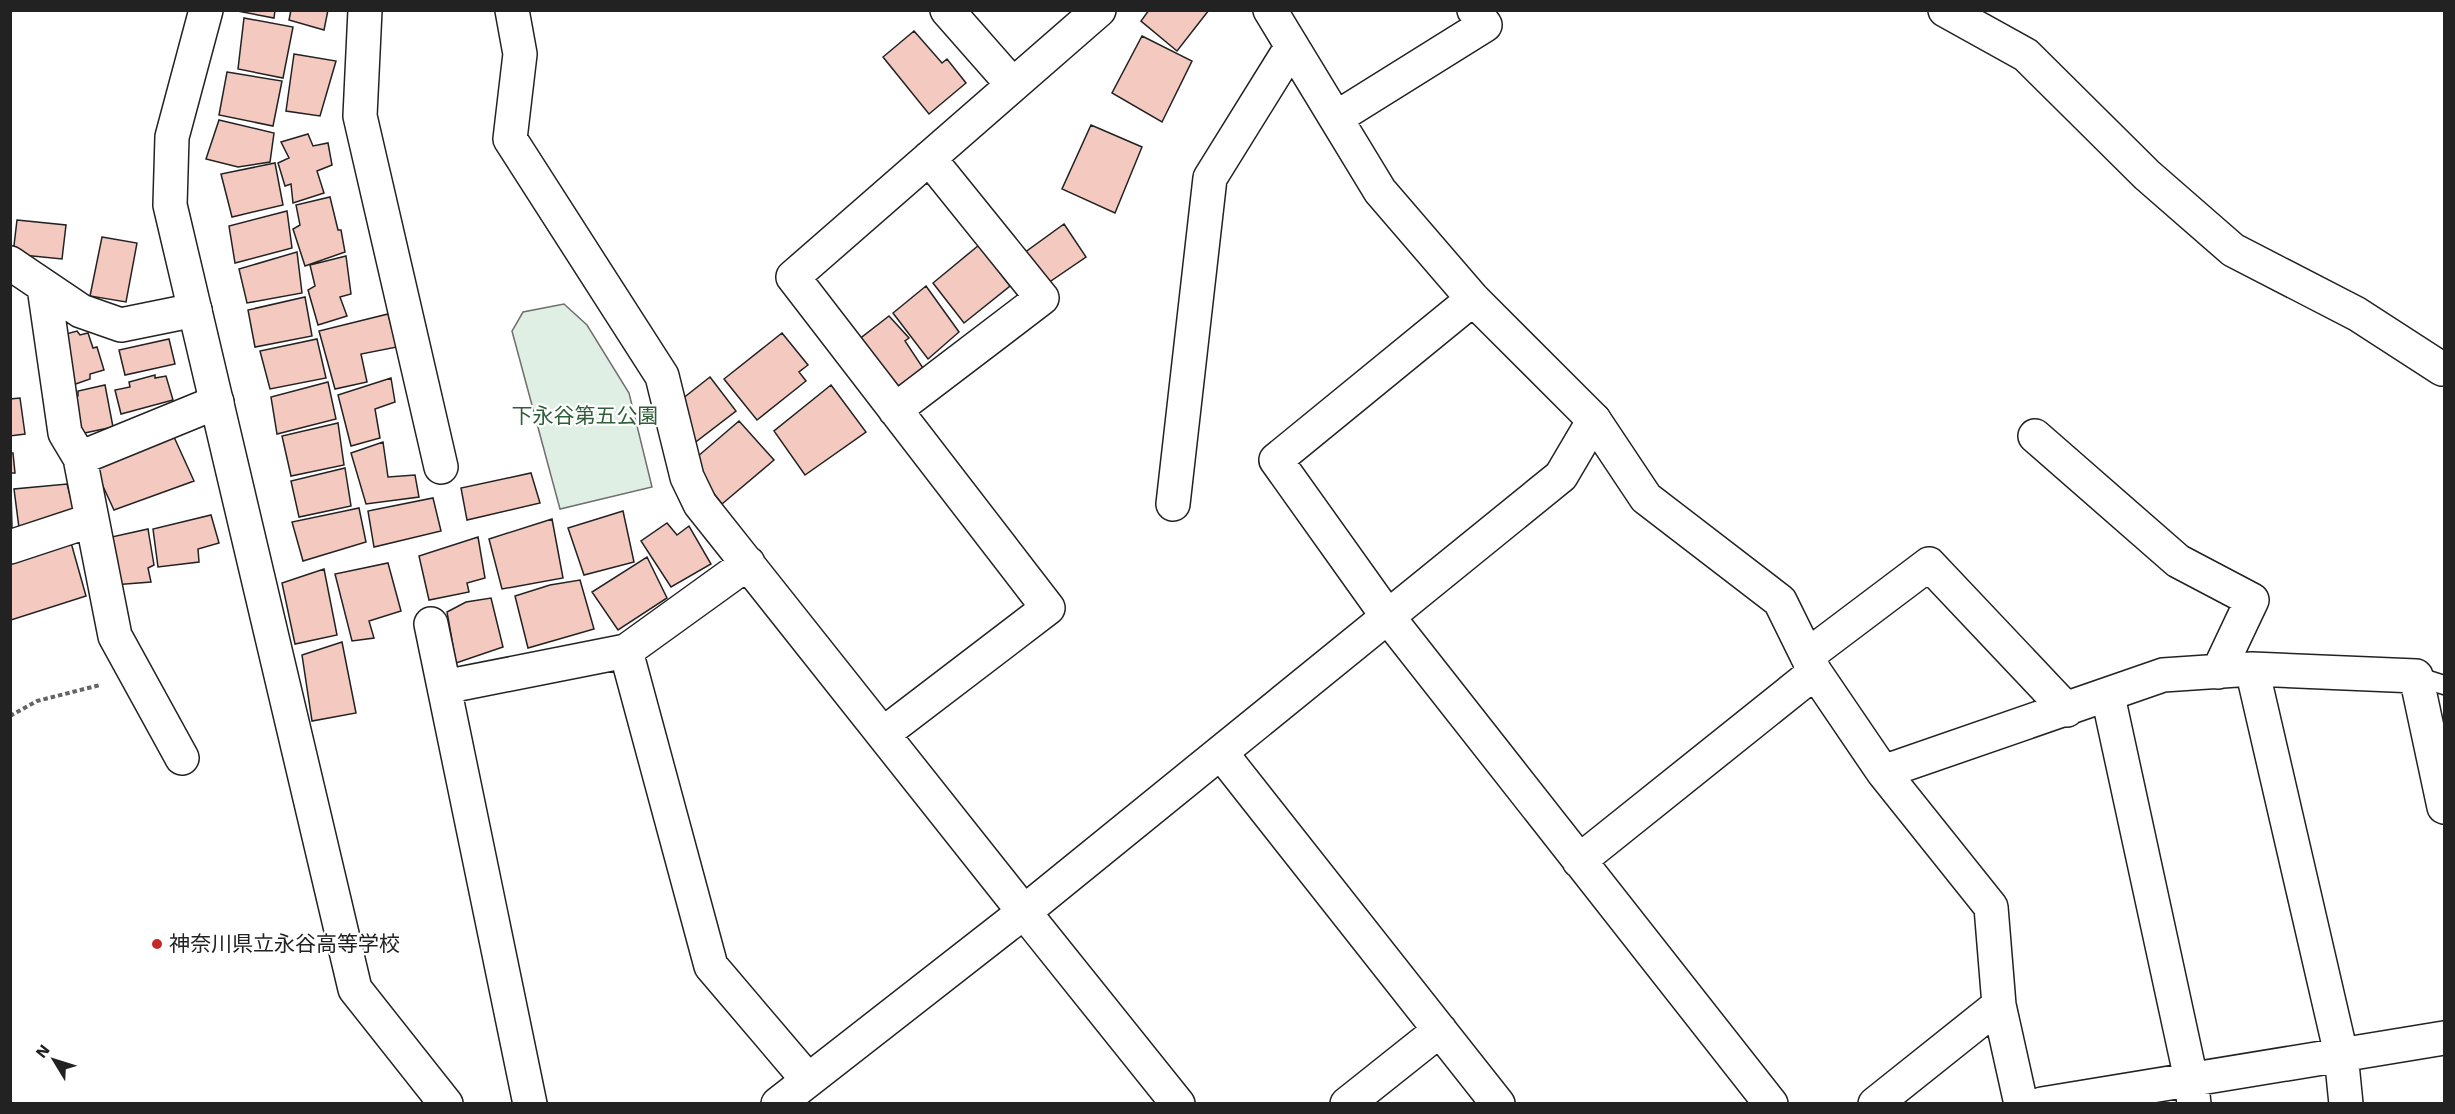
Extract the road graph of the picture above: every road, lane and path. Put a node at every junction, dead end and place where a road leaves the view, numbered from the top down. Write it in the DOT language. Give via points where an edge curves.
graph roads {
  1 [pos="206,10"];
  2 [pos="365,10"];
  3 [pos="512,10"];
  4 [pos="946,10"];
  5 [pos="1099,10"];
  6 [pos="1270,10"];
  7 [pos="1474,10"];
  8 [pos="1945,10"];
  9 [pos="1292,46"];
  10 [pos="1013,85"];
  11 [pos="1336,118"];
  12 [pos="929,158"];
  13 [pos="10,263"];
  14 [pos="44,287"];
  15 [pos="1473,299"];
  16 [pos="195,309"];
  17 [pos="2444,369"];
  18 [pos="216,402"];
  19 [pos="895,410"];
  20 [pos="1594,420"];
  21 [pos="2035,436"];
  22 [pos="80,458"];
  23 [pos="441,467"];
  24 [pos="1173,504"];
  25 [pos="92,520"];
  26 [pos="10,547"];
  27 [pos="748,563"];
  28 [pos="1388,617"];
  29 [pos="431,624"];
  30 [pos="626,651"];
  31 [pos="1811,664"];
  32 [pos="2252,669"];
  33 [pos="2218,672"];
  34 [pos="136,675"];
  35 [pos="2430,681"];
  36 [pos="444,687"];
  37 [pos="2108,696"];
  38 [pos="2067,710"];
  39 [pos="10,716"];
  40 [pos="884,734"];
  41 [pos="1221,753"];
  42 [pos="182,758"];
  43 [pos="1883,772"];
  44 [pos="2445,807"];
  45 [pos="1580,861"];
  46 [pos="1024,912"];
  47 [pos="1999,1005"];
  48 [pos="1440,1030"];
  49 [pos="2445,1038"];
  50 [pos="2341,1054"];
  51 [pos="808,1080"];
  52 [pos="2193,1091"];
  53 [pos="446,1104"];
  54 [pos="530,1104"];
  55 [pos="778,1104"];
  56 [pos="1178,1104"];
  57 [pos="1347,1104"];
  58 [pos="1498,1104"];
  59 [pos="1771,1104"];
  60 [pos="1875,1104"];
  61 [pos="2021,1104"];
  62 [pos="2042,1104"];
  63 [pos="2346,1104"];
  1 -- 16 [label="street" via="171,138 171,205"];
  2 -- 23 [label="street" via="360,116"];
  3 -- 27 [label="street" via="520,54 510,139 662,376 700,504"];
  4 -- 10 [label="street"];
  5 -- 10 [label="street"];
  6 -- 9 [label="street"];
  7 -- 11 [label="street" via="1485,25"];
  8 -- 17 [label="street" via="2026,55 2147,175 2233,250 2357,314"];
  9 -- 11 [label="street"];
  9 -- 24 [label="street" via="1210,178"];
  10 -- 12 [label="street"];
  11 -- 15 [label="street" via="1380,191"];
  12 -- 19 [label="street" via="793,277"];
  12 -- 19 [label="street" via="1042,298"];
  13 -- 14 [label="street"];
  14 -- 16 [label="street" via="81,311 121,326"];
  14 -- 22 [label="street" via="65,433"];
  15 -- 20 [label="street"];
  15 -- 28 [label="street" via="1276,460"];
  16 -- 18 [label="street"];
  18 -- 22 [label="street"];
  18 -- 53 [label="street" via="355,989"];
  19 -- 40 [label="street" via="1048,608"];
  20 -- 28 [label="street" via="1561,476"];
  20 -- 31 [label="street" via="1646,498 1780,601"];
  21 -- 33 [label="street" via="2178,561 2252,600"];
  22 -- 25 [label="street"];
  25 -- 26 [label="street"];
  25 -- 34 [label="street" via="115,636"];
  27 -- 30 [label="street"];
  27 -- 40 [label="street"];
  28 -- 41 [label="street"];
  28 -- 45 [label="street"];
  29 -- 36 [label="street"];
  30 -- 36 [label="street"];
  30 -- 51 [label="street" via="711,966"];
  31 -- 38 [label="street" via="1929,564"];
  31 -- 43 [label="street"];
  31 -- 45 [label="street"];
  32 -- 33 [label="street"];
  32 -- 35 [label="street"];
  32 -- 50 [label="street"];
  33 -- 37 [label="street" via="2163,675"];
  34 -- 39 [label="path" via="37,701"];
  34 -- 42 [label="street"];
  35 -- 44 [label="street"];
  36 -- 54 [label="street"];
  37 -- 38 [label="street"];
  37 -- 52 [label="street"];
  38 -- 43 [label="street"];
  40 -- 46 [label="street"];
  41 -- 46 [label="street"];
  41 -- 48 [label="street"];
  43 -- 47 [label="street" via="1991,907"];
  45 -- 59 [label="street"];
  46 -- 51 [label="street"];
  46 -- 56 [label="street"];
  47 -- 60 [label="street"];
  47 -- 61 [label="street"];
  48 -- 57 [label="street"];
  48 -- 58 [label="street"];
  49 -- 50 [label="street"];
  50 -- 52 [label="street"];
  50 -- 63 [label="street"];
  51 -- 55 [label="street"];
  52 -- 62 [label="street"];
}
